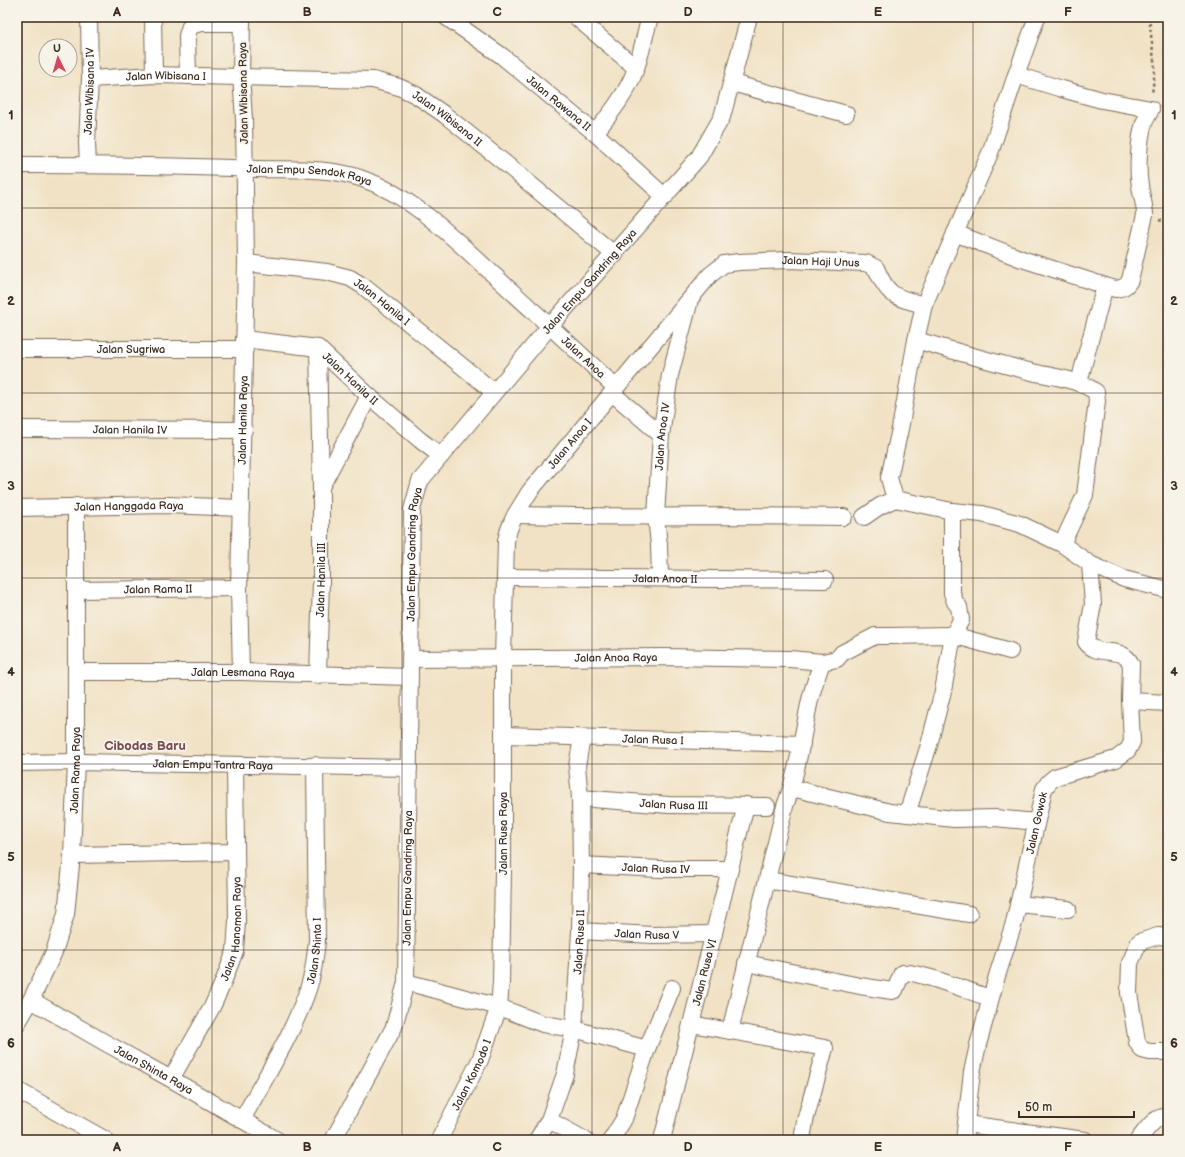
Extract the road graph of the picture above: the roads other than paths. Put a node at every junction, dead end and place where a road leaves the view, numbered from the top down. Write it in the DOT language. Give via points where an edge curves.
graph roads {
  1 [pos="89,17"];
  2 [pos="153,17"];
  3 [pos="446,17"];
  4 [pos="576,17"];
  5 [pos="650,17"];
  6 [pos="749,17"];
  7 [pos="1037,17"];
  8 [pos="242,20"];
  9 [pos="636,68"];
  10 [pos="154,75"];
  11 [pos="1016,75"];
  12 [pos="188,76"];
  13 [pos="241,76"];
  14 [pos="90,79"];
  15 [pos="732,83"];
  16 [pos="846,114"];
  17 [pos="596,133"];
  18 [pos="17,165"];
  19 [pos="88,166"];
  20 [pos="244,168"];
  21 [pos="664,197"];
  22 [pos="955,233"];
  23 [pos="615,255"];
  24 [pos="246,263"];
  25 [pos="724,264"];
  26 [pos="1105,286"];
  27 [pos="691,299"];
  28 [pos="924,305"];
  29 [pos="550,326"];
  30 [pos="916,340"];
  31 [pos="245,344"];
  32 [pos="318,348"];
  33 [pos="17,349"];
  34 [pos="1078,383"];
  35 [pos="614,390"];
  36 [pos="494,392"];
  37 [pos="369,396"];
  38 [pos="17,429"];
  39 [pos="244,430"];
  40 [pos="661,434"];
  41 [pos="441,456"];
  42 [pos="321,486"];
  43 [pos="895,499"];
  44 [pos="76,506"];
  45 [pos="17,508"];
  46 [pos="240,508"];
  47 [pos="952,511"];
  48 [pos="514,515"];
  49 [pos="656,516"];
  50 [pos="844,517"];
  51 [pos="864,517"];
  52 [pos="1062,544"];
  53 [pos="1090,564"];
  54 [pos="505,577"];
  55 [pos="660,577"];
  56 [pos="825,580"];
  57 [pos="239,588"];
  58 [pos="76,590"];
  59 [pos="1168,590"];
  60 [pos="953,635"];
  61 [pos="1010,651"];
  62 [pos="502,659"];
  63 [pos="410,660"];
  64 [pos="822,662"];
  65 [pos="76,672"];
  66 [pos="241,672"];
  67 [pos="318,675"];
  68 [pos="410,677"];
  69 [pos="1130,701"];
  70 [pos="1168,703"];
  71 [pos="504,735"];
  72 [pos="582,738"];
  73 [pos="802,744"];
  74 [pos="76,762"];
  75 [pos="17,763"];
  76 [pos="235,765"];
  77 [pos="315,765"];
  78 [pos="409,768"];
  79 [pos="792,788"];
  80 [pos="580,798"];
  81 [pos="746,805"];
  82 [pos="767,806"];
  83 [pos="907,814"];
  84 [pos="1036,822"];
  85 [pos="236,852"];
  86 [pos="72,855"];
  87 [pos="581,865"];
  88 [pos="730,869"];
  89 [pos="767,880"];
  90 [pos="1018,904"];
  91 [pos="1068,909"];
  92 [pos="969,914"];
  93 [pos="580,931"];
  94 [pos="714,934"];
  95 [pos="1168,936"];
  96 [pos="746,963"];
  97 [pos="406,982"];
  98 [pos="672,988"];
  99 [pos="990,998"];
  100 [pos="31,1000"];
  101 [pos="499,1008"];
  102 [pos="17,1024"];
  103 [pos="691,1024"];
  104 [pos="574,1029"];
  105 [pos="730,1031"];
  106 [pos="648,1049"];
  107 [pos="1168,1052"];
  108 [pos="172,1079"];
  109 [pos="17,1090"];
  110 [pos="1163,1118"];
  111 [pos="242,1120"];
  112 [pos="549,1120"];
  113 [pos="966,1124"];
  114 [pos="106,1140"];
  115 [pos="277,1140"];
  116 [pos="333,1140"];
  117 [pos="439,1140"];
  118 [pos="537,1140"];
  119 [pos="584,1140"];
  120 [pos="611,1140"];
  121 [pos="662,1140"];
  122 [pos="802,1140"];
  123 [pos="964,1140"];
  124 [pos="1085,1140"];
  125 [pos="1138,1140"];
  1 -- 14 [label="street, Jalan Wibisana IV"];
  2 -- 10 [label="street"];
  3 -- 17 [label="street, Jalan Rawana II" via="502,56"];
  4 -- 9 [label="street"];
  5 -- 9 [label="street"];
  6 -- 15 [label="street, Jalan Empu Gandring Raya"];
  7 -- 11 [label="street"];
  8 -- 12 [label="street" via="190,26 187,36"];
  8 -- 13 [label="street, Jalan Wibisana Raya"];
  9 -- 17 [label="street" via="614,109"];
  10 -- 12 [label="street, Jalan Wibisana I"];
  10 -- 14 [label="street, Jalan Wibisana I"];
  11 -- 22 [label="street" via="990,153"];
  11 -- 26 [label="street" via="1102,100 1151,109 1144,122 1139,166 1145,216 1130,280 1127,286 1122,288"];
  12 -- 13 [label="street, Jalan Wibisana I"];
  13 -- 20 [label="street, Jalan Wibisana Raya"];
  13 -- 23 [label="street, Jalan Wibisana II" via="373,80 416,95 506,164"];
  14 -- 19 [label="street, Jalan Wibisana IV"];
  15 -- 16 [label="street"];
  15 -- 21 [label="street, Jalan Empu Gandring Raya" via="722,117 711,138 699,157"];
  17 -- 21 [label="street, Jalan Rawana II"];
  18 -- 19 [label="street, Jalan Empu Sendok Raya"];
  19 -- 20 [label="street, Jalan Empu Sendok Raya"];
  20 -- 24 [label="street, Jalan Hanila Raya"];
  20 -- 29 [label="street, Jalan Empu Sendok Raya" via="336,172 380,186 431,219"];
  21 -- 23 [label="street, Jalan Empu Gandring Raya"];
  22 -- 26 [label="street" via="1022,259"];
  22 -- 28 [label="street"];
  23 -- 29 [label="street, Jalan Empu Gandring Raya"];
  24 -- 31 [label="street, Jalan Hanila Raya"];
  24 -- 36 [label="street, Jalan Hanila I" via="310,269 350,278"];
  25 -- 27 [label="street, Jalan Anoa I" via="710,275"];
  25 -- 28 [label="street, Jalan Haji Unus" via="788,260 866,263 876,268 889,292 898,298"];
  26 -- 34 [label="street"];
  27 -- 35 [label="street, Jalan Anoa I"];
  27 -- 40 [label="street, Jalan Anoa IV" via="670,375"];
  28 -- 30 [label="street"];
  29 -- 35 [label="street, Jalan Anoa"];
  29 -- 36 [label="street, Jalan Empu Gandring Raya"];
  30 -- 34 [label="street"];
  30 -- 43 [label="street" via="889,478"];
  31 -- 32 [label="street, Jalan Hanila II"];
  31 -- 33 [label="street, Jalan Sugriwa"];
  31 -- 39 [label="street, Jalan Hanila Raya"];
  32 -- 37 [label="street, Jalan Hanila II"];
  32 -- 42 [label="street, Jalan Hanila III"];
  34 -- 52 [label="street" via="1096,392 1097,401 1084,495"];
  35 -- 40 [label="street, Jalan Anoa"];
  35 -- 48 [label="street, Jalan Anoa I" via="530,491"];
  36 -- 41 [label="street, Jalan Empu Gandring Raya"];
  37 -- 41 [label="street, Jalan Hanila II"];
  37 -- 42 [label="street, Jalan Hanila III"];
  38 -- 39 [label="street, Jalan Hanila IV"];
  39 -- 46 [label="street, Jalan Hanila Raya"];
  40 -- 49 [label="street, Jalan Anoa IV"];
  41 -- 63 [label="street, Jalan Empu Gandring Raya" via="420,481 412,510"];
  42 -- 67 [label="street, Jalan Hanila III"];
  43 -- 47 [label="street"];
  43 -- 51 [label="street"];
  44 -- 45 [label="street, Jalan Hanggada Raya"];
  44 -- 46 [label="street, Jalan Hanggada Raya" via="167,505"];
  44 -- 58 [label="street, Jalan Rama Raya"];
  46 -- 57 [label="street, Jalan Hanila Raya"];
  47 -- 52 [label="street" via="982,514 1020,524"];
  47 -- 60 [label="street" via="952,593 961,612 961,620"];
  48 -- 49 [label="street"];
  48 -- 54 [label="street, Jalan Anoa I" via="506,541"];
  49 -- 50 [label="street"];
  49 -- 55 [label="street, Jalan Anoa IV"];
  52 -- 53 [label="street"];
  53 -- 59 [label="street" via="1124,579"];
  53 -- 69 [label="street, Jalan Gowok" via="1093,604 1086,642 1094,649 1125,654 1129,659"];
  54 -- 55 [label="street, Jalan Anoa II"];
  54 -- 62 [label="street, Jalan Anoa I"];
  55 -- 56 [label="street, Jalan Anoa II"];
  57 -- 58 [label="street, Jalan Rama II"];
  57 -- 66 [label="street, Jalan Hanila Raya"];
  58 -- 65 [label="street, Jalan Rama Raya"];
  60 -- 61 [label="street"];
  60 -- 64 [label="street" via="876,636 842,653 837,659"];
  60 -- 83 [label="street" via="944,691"];
  62 -- 63 [label="street, Jalan Anoa Raya"];
  62 -- 64 [label="street, Jalan Anoa Raya" via="664,657"];
  62 -- 71 [label="street, Jalan Rusa Raya"];
  63 -- 68 [label="street, Jalan Empu Gandring Raya"];
  64 -- 73 [label="street" via="810,699"];
  65 -- 66 [label="street, Jalan Lesmana Raya"];
  65 -- 74 [label="street, Jalan Rama Raya"];
  66 -- 67 [label="street, Jalan Lesmana Raya"];
  67 -- 68 [label="street, Jalan Lesmana Raya"];
  68 -- 78 [label="street, Jalan Empu Gandring Raya"];
  69 -- 70 [label="street"];
  69 -- 84 [label="street, Jalan Gowok" via="1132,742 1128,750 1116,759 1065,774 1049,782 1044,789"];
  71 -- 72 [label="street, Jalan Rusa I"];
  71 -- 101 [label="street, Jalan Rusa Raya"];
  72 -- 73 [label="street, Jalan Rusa I"];
  72 -- 80 [label="street, Jalan Rusa II" via="577,766"];
  73 -- 79 [label="street"];
  74 -- 75 [label="street, Jalan Empu Tantra Raya"];
  74 -- 76 [label="street, Jalan Empu Tantra Raya"];
  74 -- 86 [label="street, Jalan Rama Raya"];
  76 -- 77 [label="street, Jalan Empu Tantra Raya"];
  76 -- 85 [label="street, Jalan Hanoman Raya"];
  77 -- 78 [label="street, Jalan Empu Tantra Raya"];
  77 -- 111 [label="street, Jalan Shinta I" via="317,941 314,962 309,986 292,1027"];
  78 -- 97 [label="street, Jalan Empu Gandring Raya"];
  79 -- 83 [label="street"];
  79 -- 89 [label="street" via="785,806"];
  80 -- 81 [label="street, Jalan Rusa III" via="669,805"];
  80 -- 87 [label="street, Jalan Rusa II"];
  81 -- 82 [label="street, Jalan Rusa III"];
  81 -- 88 [label="street, Jalan Rusa VI"];
  83 -- 84 [label="street" via="954,819 994,818"];
  84 -- 90 [label="street, Jalan Gowok"];
  85 -- 86 [label="street"];
  85 -- 108 [label="street, Jalan Hanoman Raya" via="235,951 212,1007"];
  86 -- 100 [label="street, Jalan Rama Raya" via="66,914 54,952"];
  87 -- 88 [label="street, Jalan Rusa IV"];
  87 -- 93 [label="street, Jalan Rusa II"];
  88 -- 94 [label="street, Jalan Rusa VI"];
  89 -- 92 [label="street"];
  89 -- 96 [label="street"];
  90 -- 91 [label="street"];
  90 -- 99 [label="street, Jalan Gowok"];
  93 -- 94 [label="street, Jalan Rusa V" via="652,935"];
  93 -- 104 [label="street, Jalan Rusa II"];
  94 -- 103 [label="street, Jalan Rusa VI"];
  95 -- 107 [label="street" via="1158,936 1139,942 1130,962 1129,993 1137,1042 1142,1050"];
  96 -- 99 [label="street" via="892,991 895,990 902,973 908,972"];
  96 -- 105 [label="street"];
  97 -- 101 [label="street"];
  97 -- 116 [label="street, Jalan Empu Gandring Raya" via="394,1027"];
  98 -- 106 [label="street"];
  99 -- 113 [label="street, Jalan Gowok" via="972,1072"];
  100 -- 102 [label="street, Jalan Rama Raya"];
  100 -- 108 [label="street, Jalan Shinta Raya"];
  101 -- 104 [label="street" via="543,1024"];
  101 -- 117 [label="street, Jalan Komodo I" via="480,1060"];
  103 -- 105 [label="street"];
  103 -- 121 [label="street, Jalan Rusa VI"];
  104 -- 106 [label="street"];
  104 -- 112 [label="street, Jalan Rusa II" via="565,1074"];
  105 -- 122 [label="street" via="825,1048"];
  106 -- 120 [label="street" via="624,1119"];
  108 -- 111 [label="street, Jalan Shinta Raya"];
  109 -- 114 [label="street"];
  110 -- 125 [label="street"];
  111 -- 115 [label="street, Jalan Shinta Raya"];
  112 -- 118 [label="street, Jalan Rusa II"];
  112 -- 119 [label="street"];
  113 -- 123 [label="street, Jalan Gowok"];
  113 -- 124 [label="street"];
}
